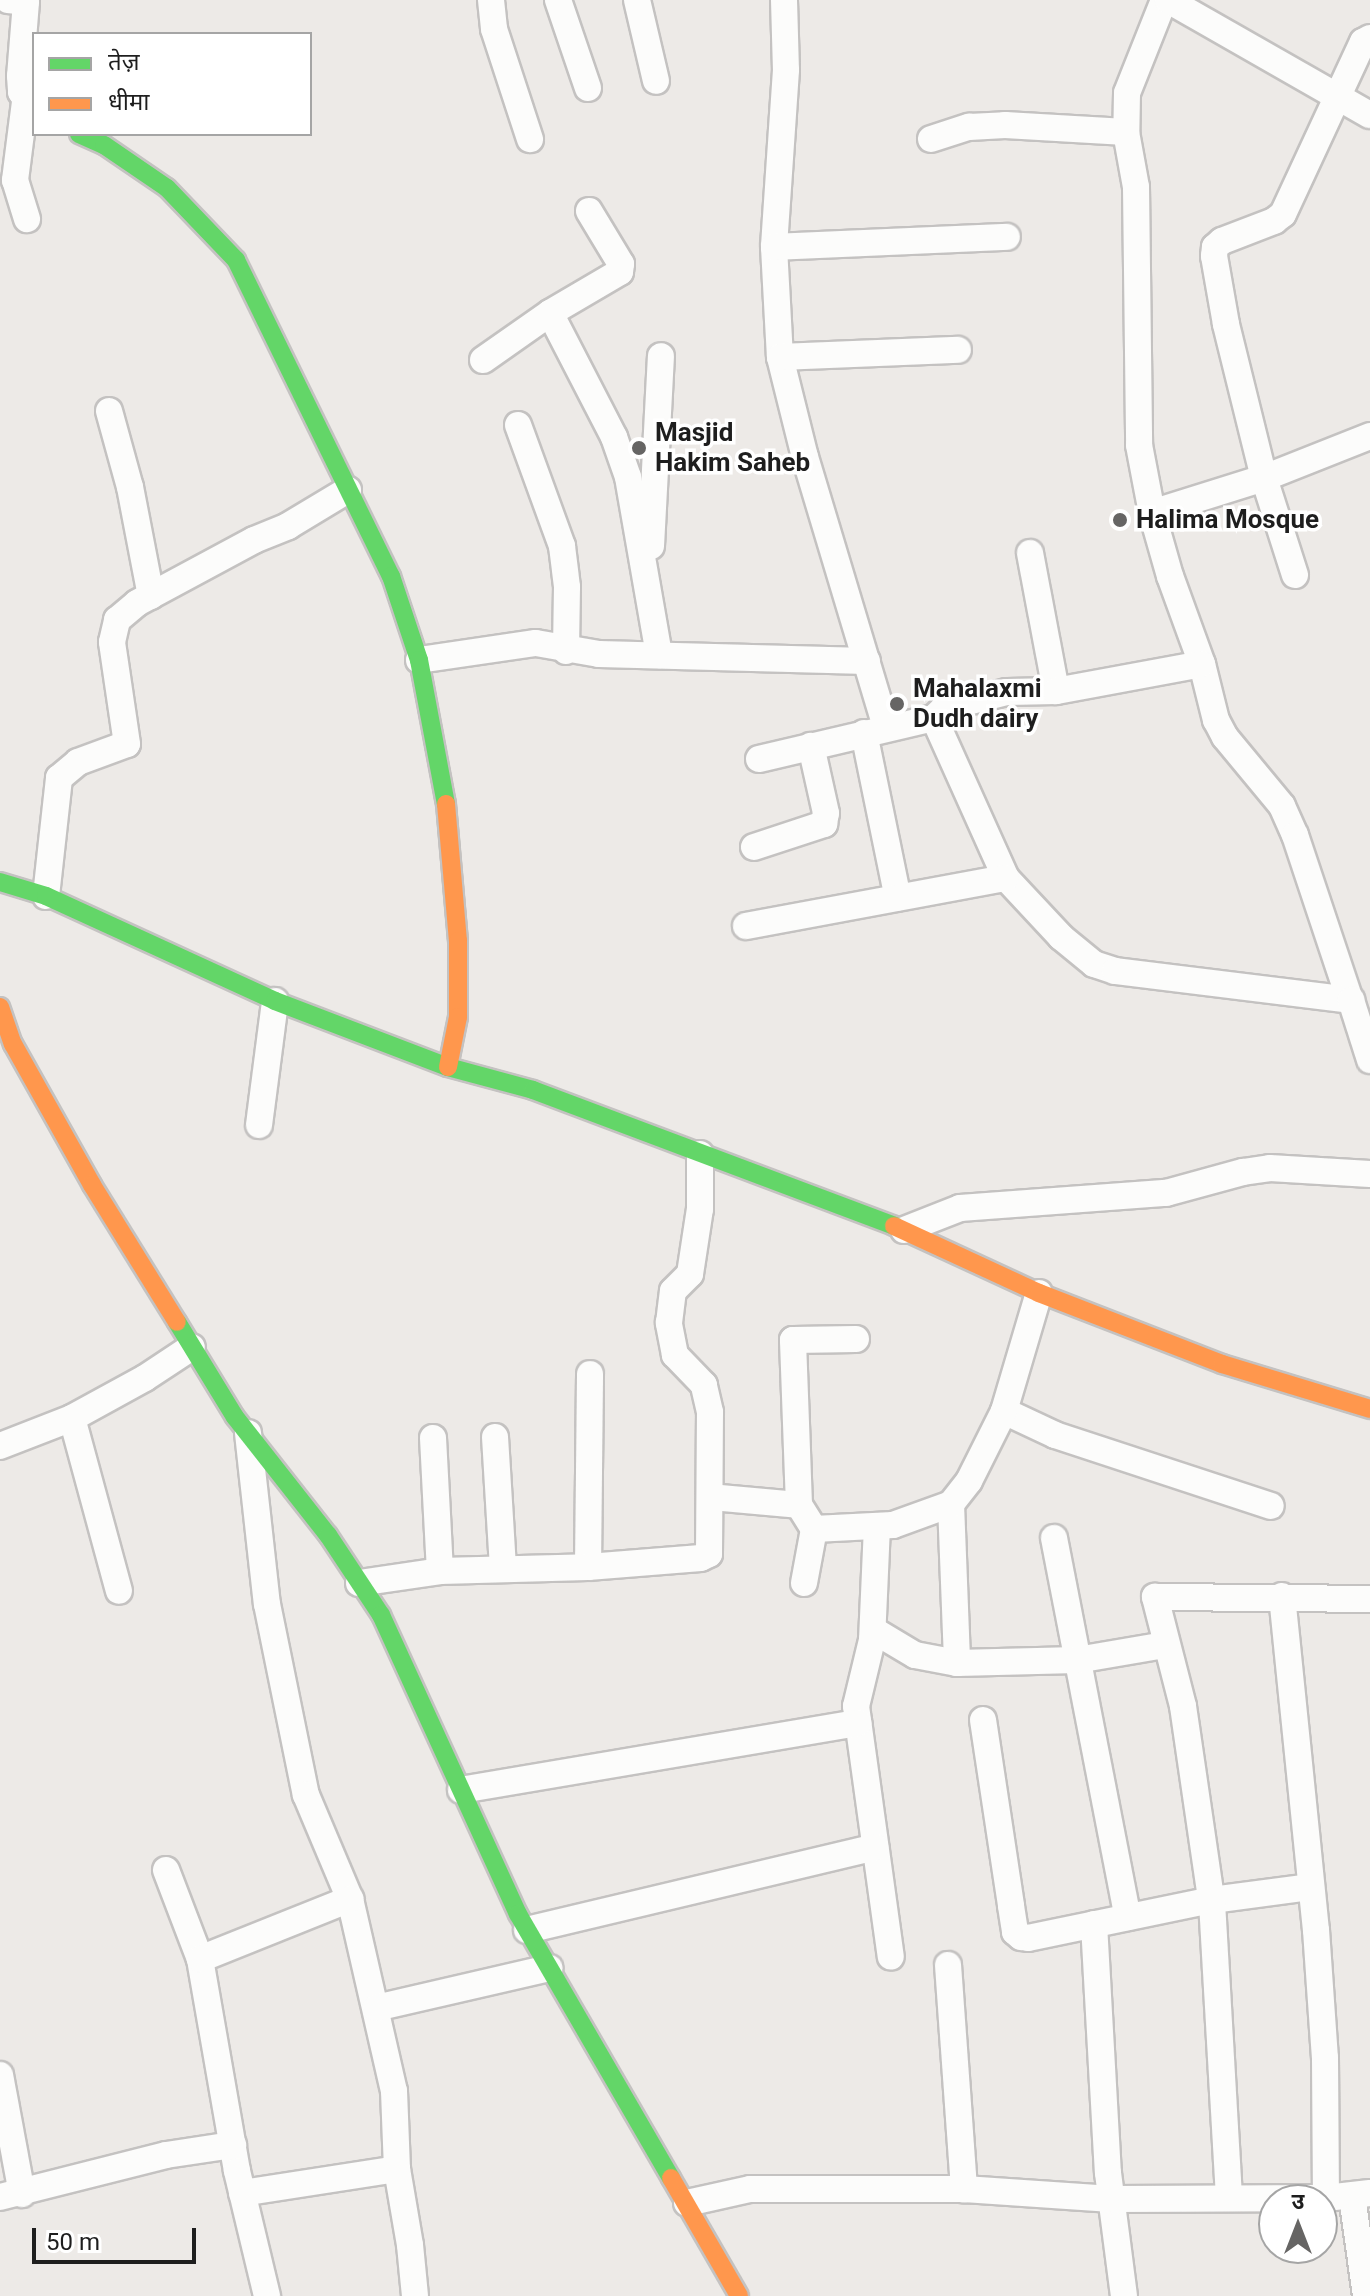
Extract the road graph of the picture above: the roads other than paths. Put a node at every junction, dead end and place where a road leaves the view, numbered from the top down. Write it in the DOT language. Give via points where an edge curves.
graph roads {
  1 [pos="491,0"];
  2 [pos="558,0"];
  3 [pos="637,0"];
  4 [pos="784,0"];
  5 [pos="1166,0"];
  6 [pos="25,1"];
  7 [pos="1370,38"];
  8 [pos="656,81"];
  9 [pos="588,88"];
  10 [pos="1337,98"];
  11 [pos="30,107"];
  12 [pos="1370,115"];
  13 [pos="1126,132"];
  14 [pos="83,136"];
  15 [pos="530,139"];
  16 [pos="931,139"];
  17 [pos="589,211"];
  18 [pos="27,219"];
  19 [pos="1007,237"];
  20 [pos="774,247"];
  21 [pos="550,313"];
  22 [pos="958,350"];
  23 [pos="661,356"];
  24 [pos="780,357"];
  25 [pos="483,360"];
  26 [pos="109,411"];
  27 [pos="518,425"];
  28 [pos="1370,436"];
  29 [pos="1264,478"];
  30 [pos="348,490"];
  31 [pos="1152,513"];
  32 [pos="1030,553"];
  33 [pos="647,573"];
  34 [pos="1295,575"];
  35 [pos="151,596"];
  36 [pos="566,651"];
  37 [pos="659,655"];
  38 [pos="419,660"];
  39 [pos="867,661"];
  40 [pos="1202,664"];
  41 [pos="1056,691"];
  42 [pos="934,718"];
  43 [pos="875,730"];
  44 [pos="811,746"];
  45 [pos="759,759"];
  46 [pos="754,847"];
  47 [pos="1006,878"];
  48 [pos="0,882"];
  49 [pos="46,896"];
  50 [pos="898,898"];
  51 [pos="746,926"];
  52 [pos="1350,1000"];
  53 [pos="275,1001"];
  54 [pos="0,1007"];
  55 [pos="1370,1060"];
  56 [pos="448,1067"];
  57 [pos="259,1125"];
  58 [pos="700,1154"];
  59 [pos="1370,1174"];
  60 [pos="904,1230"];
  61 [pos="1039,1293"];
  62 [pos="856,1339"];
  63 [pos="192,1347"];
  64 [pos="590,1374"];
  65 [pos="1370,1409"];
  66 [pos="1004,1411"];
  67 [pos="72,1418"];
  68 [pos="248,1433"];
  69 [pos="495,1437"];
  70 [pos="433,1438"];
  71 [pos="0,1446"];
  72 [pos="711,1497"];
  73 [pos="951,1504"];
  74 [pos="799,1505"];
  75 [pos="1271,1506"];
  76 [pos="877,1526"];
  77 [pos="814,1529"];
  78 [pos="1054,1538"];
  79 [pos="588,1567"];
  80 [pos="503,1568"];
  81 [pos="440,1571"];
  82 [pos="359,1583"];
  83 [pos="804,1583"];
  84 [pos="119,1591"];
  85 [pos="1282,1596"];
  86 [pos="1370,1599"];
  87 [pos="873,1630"];
  88 [pos="1165,1645"];
  89 [pos="1077,1660"];
  90 [pos="957,1663"];
  91 [pos="983,1720"];
  92 [pos="858,1723"];
  93 [pos="461,1790"];
  94 [pos="875,1847"];
  95 [pos="166,1870"];
  96 [pos="1311,1887"];
  97 [pos="350,1899"];
  98 [pos="1212,1900"];
  99 [pos="1128,1917"];
  100 [pos="1094,1924"];
  101 [pos="527,1930"];
  102 [pos="891,1957"];
  103 [pos="200,1959"];
  104 [pos="948,1965"];
  105 [pos="549,1968"];
  106 [pos="376,2008"];
  107 [pos="0,2075"];
  108 [pos="233,2145"];
  109 [pos="397,2169"];
  110 [pos="964,2189"];
  111 [pos="242,2193"];
  112 [pos="11,2195"];
  113 [pos="1349,2195"];
  114 [pos="1229,2197"];
  115 [pos="1112,2199"];
  116 [pos="687,2203"];
  117 [pos="267,2296"];
  118 [pos="415,2296"];
  119 [pos="739,2296"];
  120 [pos="1124,2296"];
  121 [pos="1366,2296"];
  1 -- 15 [label="street" via="494,29"];
  2 -- 9 [label="street"];
  3 -- 8 [label="street"];
  4 -- 20 [label="street" via="786,70"];
  5 -- 10 [label="street"];
  5 -- 13 [label="street" via="1127,93"];
  6 -- 11 [label="street" via="20,76"];
  7 -- 10 [label="street" via="1363,42"];
  10 -- 12 [label="street"];
  10 -- 29 [label="street" via="1283,214 1215,247 1226,324"];
  11 -- 18 [label="street" via="15,180"];
  13 -- 16 [label="street" via="1005,125 969,127"];
  13 -- 31 [label="street" via="1136,187 1139,445"];
  14 -- 30 [label="street" via="167,188 236,260"];
  17 -- 21 [label="street" via="622,269"];
  19 -- 20 [label="street"];
  20 -- 24 [label="street"];
  21 -- 25 [label="street"];
  21 -- 33 [label="street" via="620,453"];
  22 -- 24 [label="street"];
  23 -- 33 [label="street"];
  24 -- 39 [label="street"];
  26 -- 35 [label="street"];
  27 -- 36 [label="street" via="562,546"];
  28 -- 29 [label="street"];
  29 -- 31 [label="street"];
  29 -- 34 [label="street"];
  30 -- 35 [label="street"];
  30 -- 38 [label="street" via="391,576"];
  31 -- 40 [label="street"];
  32 -- 41 [label="street"];
  33 -- 37 [label="street"];
  35 -- 49 [label="street" via="117,620 112,642 127,744 78,762 59,778"];
  36 -- 37 [label="street"];
  36 -- 38 [label="street" via="525,643"];
  37 -- 39 [label="street"];
  38 -- 56 [label="street" via="450,827 458,1017"];
  39 -- 43 [label="street"];
  40 -- 41 [label="street"];
  40 -- 52 [label="street" via="1225,737 1282,806 1295,835"];
  41 -- 42 [label="street" via="1007,692 944,708"];
  42 -- 43 [label="street"];
  42 -- 47 [label="street"];
  43 -- 44 [label="street"];
  43 -- 50 [label="street"];
  44 -- 45 [label="street"];
  44 -- 46 [label="street" via="824,824"];
  47 -- 50 [label="street"];
  47 -- 52 [label="street" via="1094,964 1115,971"];
  48 -- 49 [label="street"];
  49 -- 53 [label="street"];
  50 -- 51 [label="street"];
  52 -- 55 [label="street"];
  53 -- 56 [label="street"];
  53 -- 57 [label="street"];
  54 -- 63 [label="street" via="13,1044 92,1185"];
  56 -- 58 [label="street" via="533,1090"];
  58 -- 60 [label="street"];
  58 -- 72 [label="street" via="700,1209 690,1274 673,1291 669,1323 675,1355 704,1385"];
  59 -- 60 [label="street" via="1256,1170 1166,1193 960,1208"];
  60 -- 61 [label="street"];
  61 -- 65 [label="street" via="1222,1364"];
  61 -- 66 [label="street"];
  62 -- 74 [label="street" via="793,1340"];
  63 -- 67 [label="street"];
  63 -- 68 [label="street"];
  64 -- 79 [label="street"];
  66 -- 73 [label="street" via="969,1481"];
  66 -- 75 [label="street" via="1055,1435"];
  67 -- 71 [label="street"];
  67 -- 84 [label="street"];
  68 -- 82 [label="street"];
  68 -- 97 [label="street" via="267,1604 306,1795"];
  69 -- 80 [label="street"];
  70 -- 81 [label="street"];
  72 -- 74 [label="street"];
  72 -- 79 [label="street" via="709,1554"];
  73 -- 76 [label="street"];
  73 -- 90 [label="street"];
  74 -- 77 [label="street"];
  76 -- 77 [label="street"];
  76 -- 87 [label="street"];
  77 -- 83 [label="street"];
  78 -- 89 [label="street"];
  79 -- 80 [label="street"];
  80 -- 81 [label="street"];
  81 -- 82 [label="street"];
  82 -- 93 [label="street" via="381,1615"];
  85 -- 86 [label="street"];
  85 -- 88 [label="street" via="1155,1597"];
  85 -- 96 [label="street"];
  87 -- 90 [label="street" via="915,1655"];
  87 -- 92 [label="street" via="857,1695"];
  88 -- 89 [label="street"];
  88 -- 98 [label="street" via="1183,1706"];
  89 -- 90 [label="street"];
  89 -- 99 [label="street"];
  91 -- 100 [label="street" via="1015,1932 1028,1938"];
  92 -- 93 [label="street"];
  92 -- 94 [label="street"];
  93 -- 101 [label="street"];
  94 -- 101 [label="street"];
  94 -- 102 [label="street"];
  95 -- 103 [label="street"];
  96 -- 98 [label="street"];
  96 -- 113 [label="street" via="1325,2058"];
  97 -- 103 [label="street"];
  97 -- 106 [label="street"];
  98 -- 99 [label="street"];
  98 -- 114 [label="street"];
  99 -- 100 [label="street"];
  100 -- 115 [label="street"];
  101 -- 105 [label="street"];
  103 -- 108 [label="street"];
  104 -- 110 [label="street"];
  105 -- 106 [label="street"];
  105 -- 116 [label="street"];
  106 -- 109 [label="street" via="394,2091"];
  107 -- 112 [label="street"];
  108 -- 111 [label="street"];
  108 -- 112 [label="street" via="166,2155"];
  109 -- 111 [label="street"];
  109 -- 118 [label="street"];
  110 -- 115 [label="street"];
  110 -- 116 [label="street" via="750,2189"];
  111 -- 117 [label="street"];
  113 -- 114 [label="street"];
  113 -- 121 [label="street"];
  114 -- 115 [label="street"];
  115 -- 120 [label="street"];
  116 -- 119 [label="street"];
}
